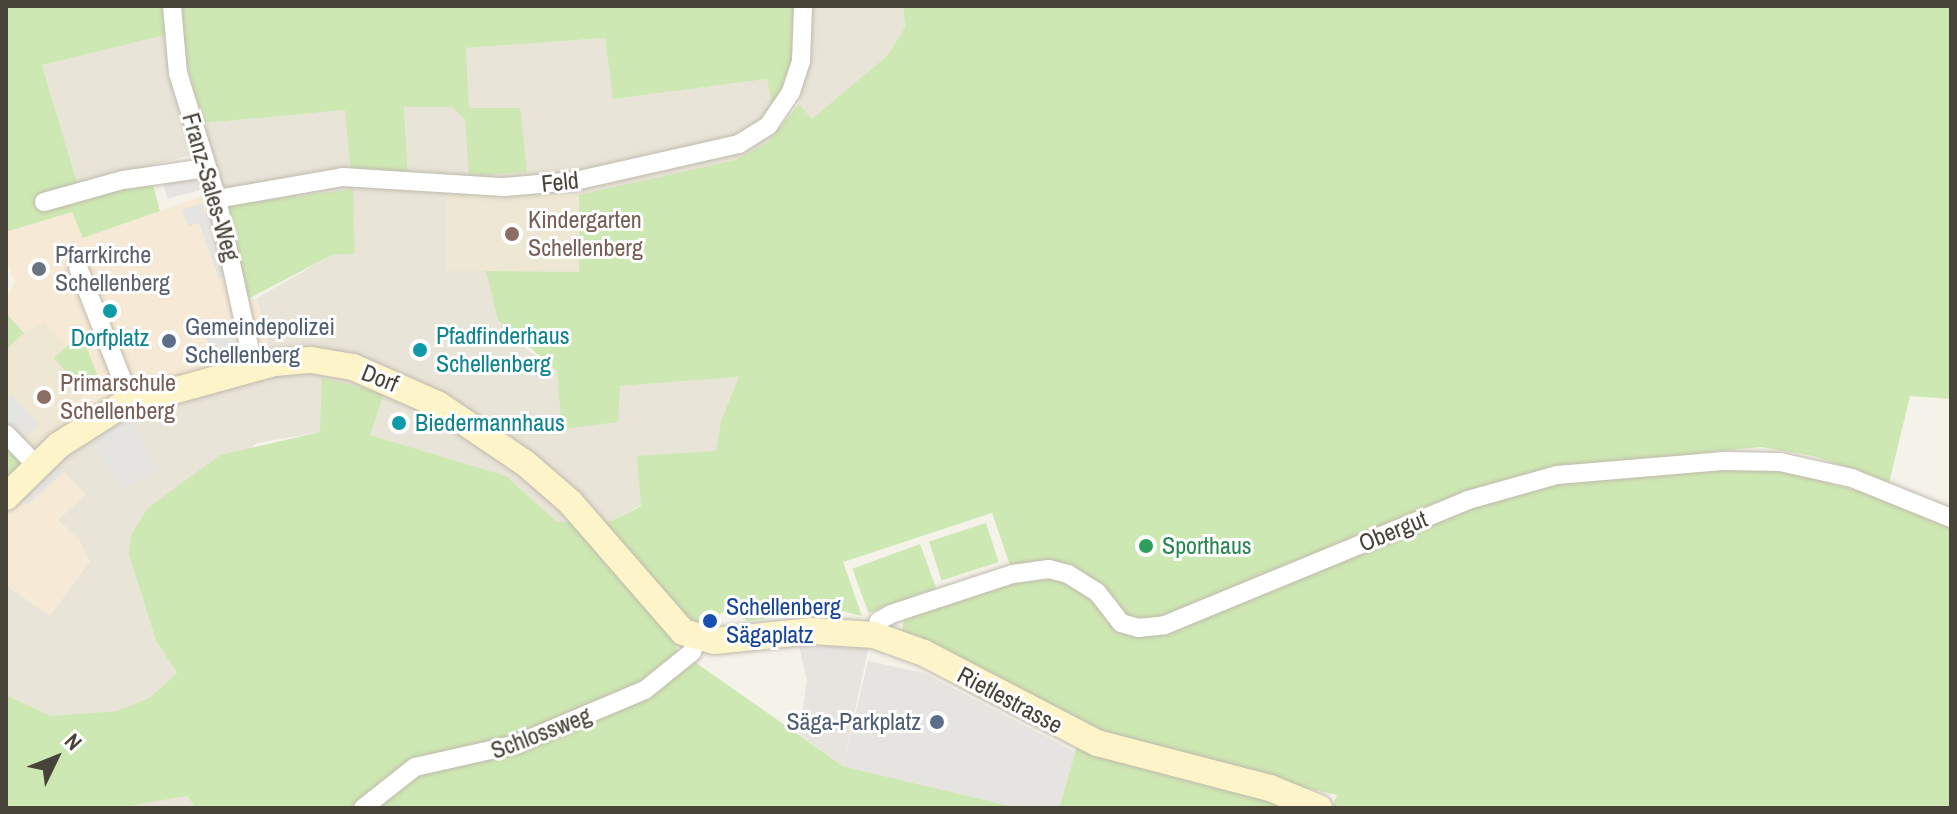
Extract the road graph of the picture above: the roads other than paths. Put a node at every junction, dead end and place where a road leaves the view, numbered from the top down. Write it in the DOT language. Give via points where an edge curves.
graph roads {
  1 [pos="172,6"];
  2 [pos="803,6"];
  3 [pos="206,168"];
  4 [pos="217,199"];
  5 [pos="44,202"];
  6 [pos="78,267"];
  7 [pos="254,368"];
  8 [pos="123,382"];
  9 [pos="6,434"];
  10 [pos="36,465"];
  11 [pos="6,497"];
  12 [pos="1951,518"];
  13 [pos="874,635"];
  14 [pos="697,638"];
  15 [pos="386,799"];
  16 [pos="363,808"];
  17 [pos="1319,808"];
  1 -- 3 [label="street, Franz-Sales-Weg" via="178,73"];
  2 -- 4 [label="street, Feld" via="801,61 791,92 768,126 731,147 575,181 504,187 343,177"];
  3 -- 4 [label="street, Franz-Sales-Weg"];
  3 -- 5 [label="street" via="123,180"];
  4 -- 7 [label="street, Franz-Sales-Weg"];
  6 -- 8 [label="street"];
  7 -- 10 [label="street, Dorf" via="122,405"];
  7 -- 14 [label="street, Dorf" via="311,360 353,367 450,411 570,502 668,620"];
  9 -- 10 [label="street"];
  10 -- 11 [label="street, Dorf"];
  12 -- 13 [label="street, Obergut" via="1852,478 1780,462 1725,461 1557,475 1468,500 1165,625 1138,628 1121,623 1097,592 1049,569 1013,574 902,610 879,621"];
  13 -- 14 [label="street, Rietlestrasse" via="852,630 726,641"];
  13 -- 17 [label="street, Rietlestrasse" via="924,653 1097,743 1270,788"];
  14 -- 15 [label="street, Schlossweg" via="692,652 645,690 517,744 415,767"];
  15 -- 16 [label="street, Schlossweg"];
}
